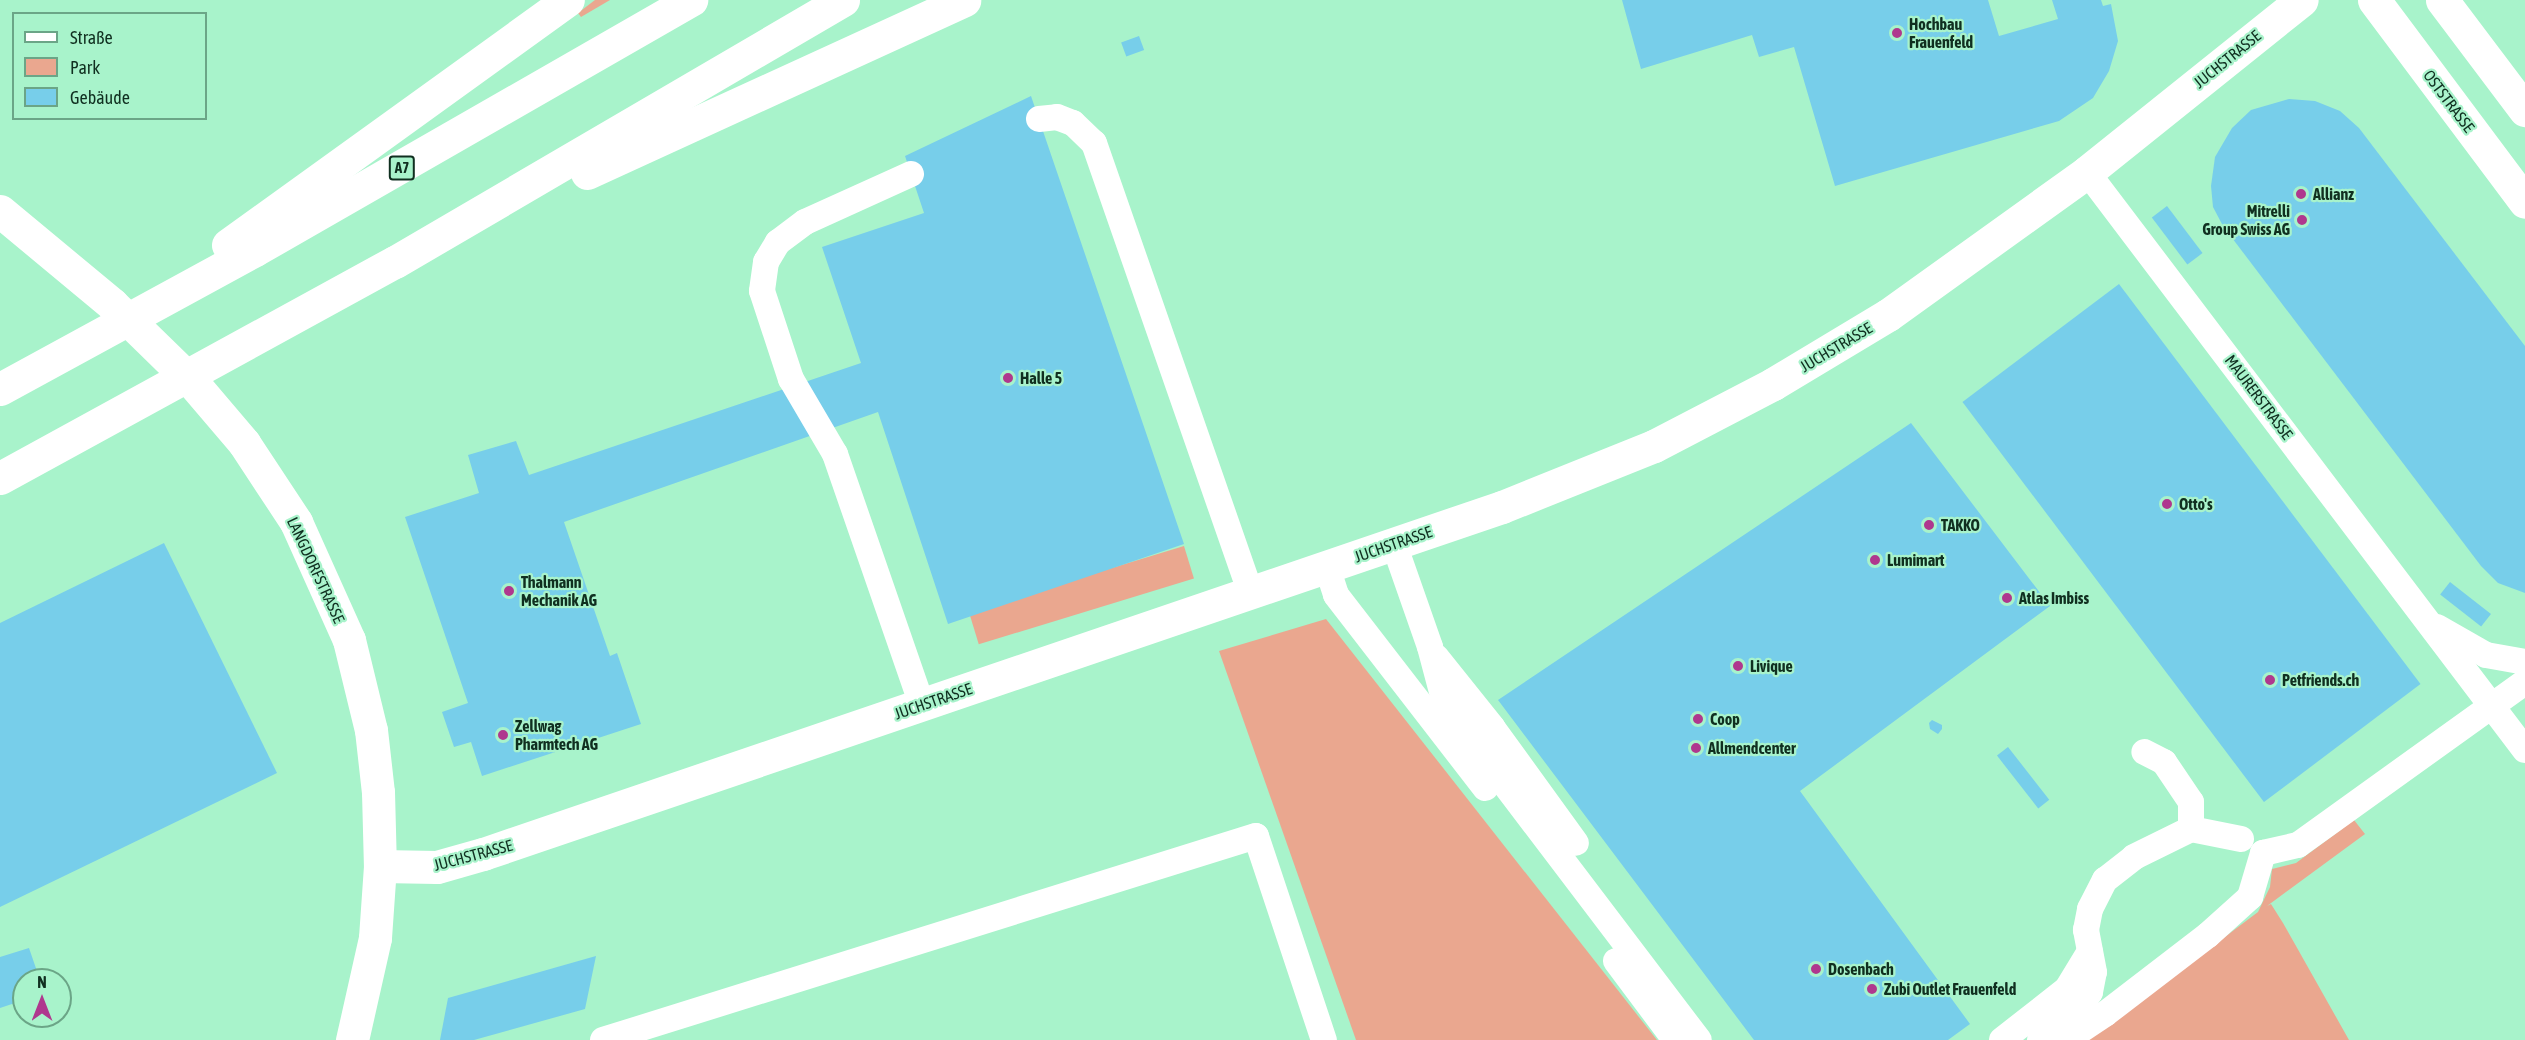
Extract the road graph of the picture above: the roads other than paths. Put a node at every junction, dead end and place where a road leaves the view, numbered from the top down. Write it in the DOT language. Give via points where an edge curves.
graph roads {
  1 [pos="568,0"];
  2 [pos="691,0"];
  3 [pos="843,0"];
  4 [pos="964,0"];
  5 [pos="2302,0"];
  6 [pos="2442,0"];
  7 [pos="2378,6"];
  8 [pos="2525,110"];
  9 [pos="1039,119"];
  10 [pos="2087,171"];
  11 [pos="911,174"];
  12 [pos="2525,202"];
  13 [pos="0,211"];
  14 [pos="395,262"];
  15 [pos="110,330"];
  16 [pos="0,389"];
  17 [pos="0,478"];
  18 [pos="1394,544"];
  19 [pos="1327,567"];
  20 [pos="1251,593"];
  21 [pos="2429,623"];
  22 [pos="1430,647"];
  23 [pos="2525,662"];
  24 [pos="2525,682"];
  25 [pos="922,705"];
  26 [pos="2492,707"];
  27 [pos="2525,750"];
  28 [pos="2144,752"];
  29 [pos="2192,829"];
  30 [pos="2241,839"];
  31 [pos="1576,843"];
  32 [pos="380,866"];
  33 [pos="2090,951"];
  34 [pos="352,1040"];
  35 [pos="603,1040"];
  36 [pos="1324,1040"];
  37 [pos="1675,1040"];
  38 [pos="1699,1040"];
  39 [pos="2002,1040"];
  40 [pos="2040,1040"];
  41 [pos="2066,1040"];
  1 -- 15 [label="main road, A7"];
  2 -- 15 [label="main road, A7" via="449,141"];
  3 -- 14 [label="main road"];
  4 -- 14 [label="main road"];
  5 -- 10 [label="main road, JUCHSTRASSE"];
  6 -- 8 [label="main road"];
  7 -- 12 [label="main road, OSTSTRASSE"];
  9 -- 20 [label="lane" via="1057,117 1072,123 1094,143"];
  10 -- 18 [label="main road, JUCHSTRASSE" via="1888,315 1773,384 1654,446 1502,507"];
  10 -- 21 [label="lane, MAURERSTRASSE"];
  11 -- 25 [label="lane" via="805,222 778,242 766,262 762,291 790,379 835,454"];
  13 -- 32 [label="main road, LANGDORFSTRASSE" via="112,304 193,383 244,443 296,522 349,640 371,730"];
  14 -- 17 [label="main road"];
  15 -- 16 [label="main road, A7"];
  18 -- 19 [label="main road, JUCHSTRASSE"];
  18 -- 22 [label="lane"];
  19 -- 20 [label="main road, JUCHSTRASSE"];
  19 -- 37 [label="lane" via="1336,595"];
  20 -- 25 [label="main road, JUCHSTRASSE"];
  21 -- 23 [label="lane, MAURERSTRASSE" via="2486,655"];
  21 -- 26 [label="lane, MAURERSTRASSE"];
  22 -- 31 [label="lane"];
  22 -- 38 [label="lane" via="1446,707"];
  24 -- 26 [label="lane"];
  25 -- 32 [label="main road, JUCHSTRASSE" via="483,855 437,867"];
  26 -- 27 [label="lane, MAURERSTRASSE"];
  26 -- 41 [label="lane" via="2298,845 2263,853 2250,897 2208,935"];
  28 -- 29 [label="lane" via="2164,762 2192,802"];
  29 -- 30 [label="lane"];
  29 -- 33 [label="lane" via="2134,857 2105,880 2090,909 2086,930"];
  32 -- 34 [label="main road, LANGDORFSTRASSE" via="375,938"];
  33 -- 39 [label="lane" via="2067,989"];
  33 -- 40 [label="lane" via="2094,972 2090,992 2080,1006"];
  35 -- 36 [label="lane" via="1256,836"];
}
